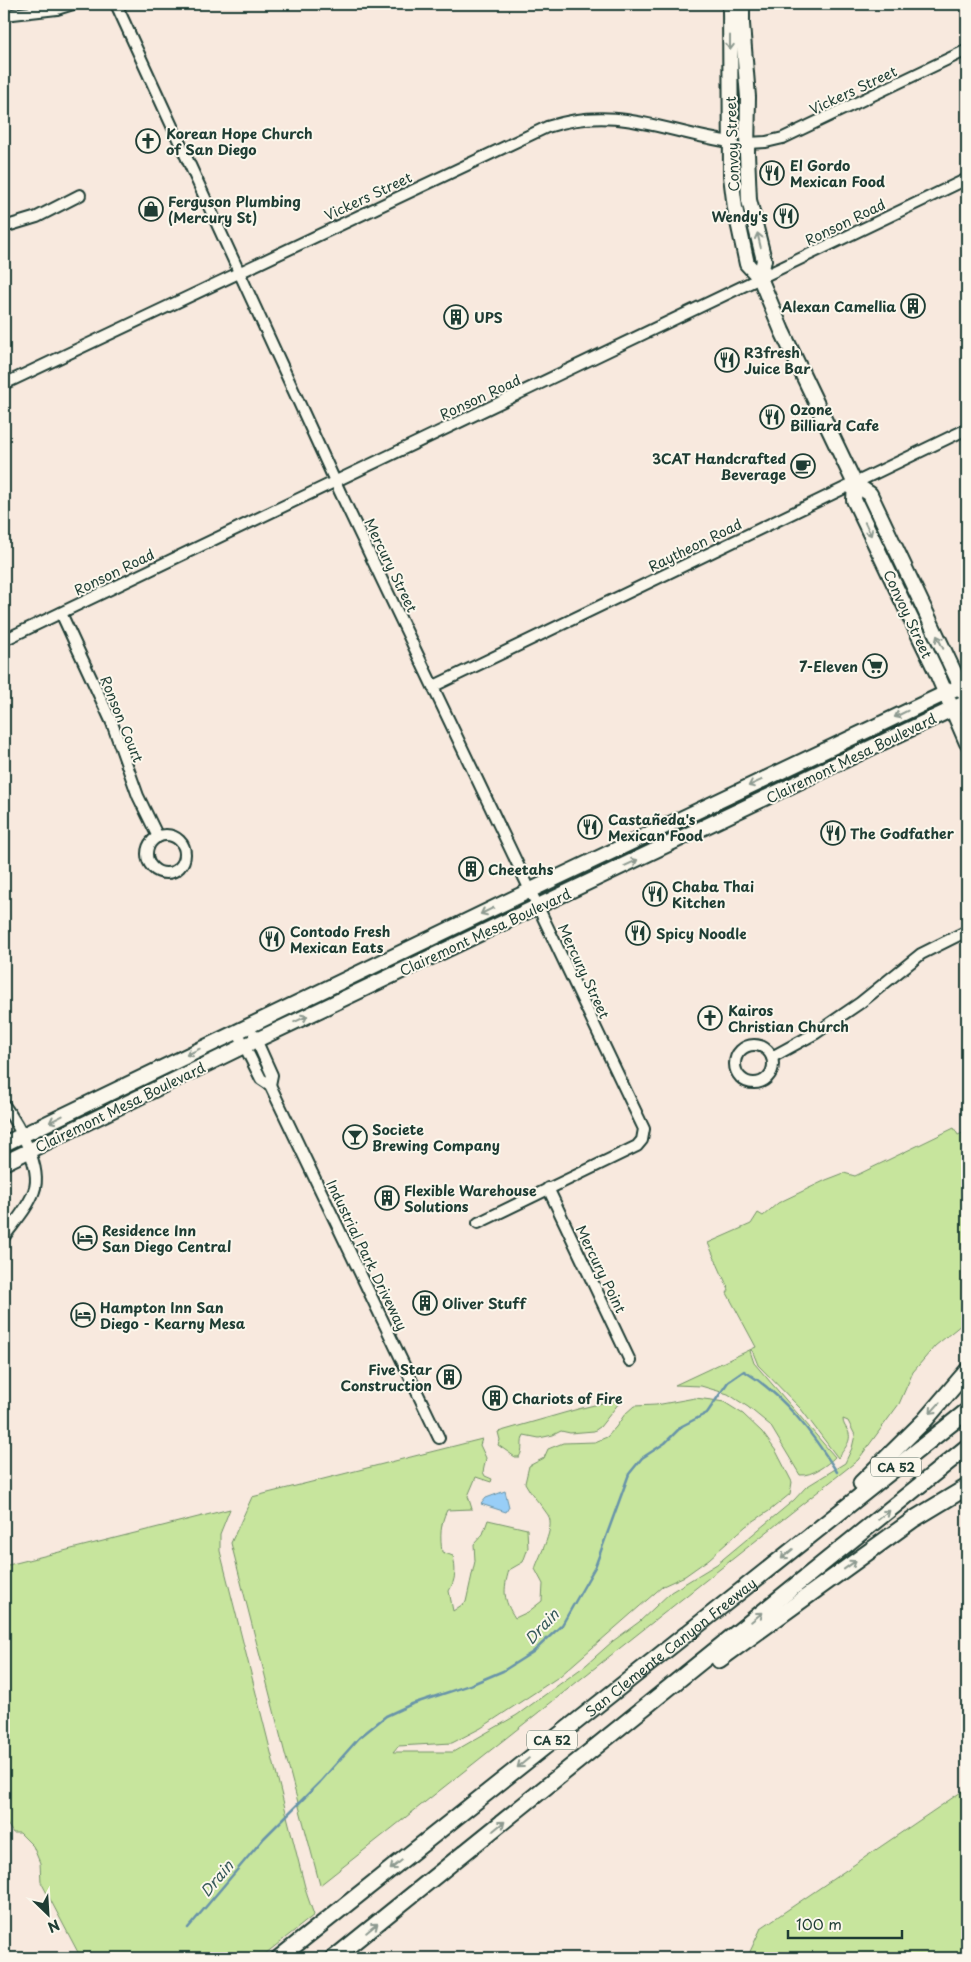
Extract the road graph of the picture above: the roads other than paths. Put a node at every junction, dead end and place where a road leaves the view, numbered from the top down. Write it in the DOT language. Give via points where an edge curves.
graph roads {
  1 [pos="73,4"];
  2 [pos="116,4"];
  3 [pos="730,4"];
  4 [pos="742,4"];
  5 [pos="4,15"];
  6 [pos="967,50"];
  7 [pos="731,82"];
  8 [pos="731,142"];
  9 [pos="748,142"];
  10 [pos="967,179"];
  11 [pos="80,195"];
  12 [pos="750,200"];
  13 [pos="4,227"];
  14 [pos="239,272"];
  15 [pos="760,278"];
  16 [pos="4,384"];
  17 [pos="967,429"];
  18 [pos="335,481"];
  19 [pos="855,484"];
  20 [pos="60,613"];
  21 [pos="4,640"];
  22 [pos="964,684"];
  23 [pos="434,686"];
  24 [pos="946,693"];
  25 [pos="967,701"];
  26 [pos="953,709"];
  27 [pos="967,743"];
  28 [pos="158,837"];
  29 [pos="531,890"];
  30 [pos="539,907"];
  31 [pos="967,932"];
  32 [pos="243,1028"];
  33 [pos="250,1043"];
  34 [pos="772,1057"];
  35 [pos="4,1106"];
  36 [pos="22,1136"];
  37 [pos="4,1144"];
  38 [pos="30,1151"];
  39 [pos="4,1163"];
  40 [pos="548,1188"];
  41 [pos="478,1223"];
  42 [pos="4,1237"];
  43 [pos="630,1361"];
  44 [pos="967,1371"];
  45 [pos="967,1411"];
  46 [pos="439,1438"];
  47 [pos="967,1447"];
  48 [pos="967,1487"];
  49 [pos="825,1522"];
  50 [pos="610,1735"];
  51 [pos="279,1958"];
  52 [pos="334,1958"];
  1 -- 5 [label="street"];
  2 -- 14 [label="street, Mercury Street"];
  3 -- 7 [label="main road, Convoy Street, one-way"];
  4 -- 9 [label="main road, Convoy Street"];
  6 -- 9 [label="street, Vickers Street" via="783,138"];
  7 -- 8 [label="main road, Convoy Street"];
  7 -- 9 [label="main road" via="737,91 739,134"];
  8 -- 12 [label="main road" via="738,152"];
  8 -- 14 [label="street, Vickers Street" via="643,122 608,118 559,123"];
  8 -- 15 [label="main road, Convoy Street" via="733,194 747,264"];
  9 -- 12 [label="main road, Convoy Street"];
  10 -- 15 [label="street, Ronson Road"];
  11 -- 13 [label="street" via="37,217"];
  15 -- 12 [label="main road, Convoy Street, one-way" via="764,260"];
  14 -- 16 [label="street, Vickers Street"];
  14 -- 18 [label="street, Mercury Street"];
  15 -- 18 [label="street, Ronson Road"];
  15 -- 19 [label="main road, Convoy Street"];
  17 -- 19 [label="street, Raytheon Road"];
  18 -- 20 [label="street, Ronson Road"];
  18 -- 23 [label="street, Mercury Street"];
  22 -- 19 [label="main road, Convoy Street, one-way" via="870,494"];
  19 -- 23 [label="street, Raytheon Road"];
  19 -- 24 [label="main road, Convoy Street, one-way" via="854,500"];
  20 -- 21 [label="street, Ronson Road"];
  20 -- 28 [label="street, Ronson Court" via="112,723 138,796"];
  22 -- 24 [label="main road, Clairemont Mesa Boulevard"];
  22 -- 25 [label="main road, Convoy Street"];
  23 -- 29 [label="street, Mercury Street"];
  24 -- 26 [label="main road, Convoy Street"];
  24 -- 29 [label="main road, Clairemont Mesa Boulevard, one-way"];
  25 -- 26 [label="main road, Clairemont Mesa Boulevard"];
  26 -- 27 [label="main road, Convoy Street"];
  30 -- 26 [label="main road, Clairemont Mesa Boulevard, one-way"];
  29 -- 30 [label="street, Mercury Street"];
  29 -- 32 [label="main road, Clairemont Mesa Boulevard, one-way"];
  33 -- 30 [label="main road, Clairemont Mesa Boulevard, one-way"];
  30 -- 40 [label="street, Mercury Street" via="644,1129 637,1146"];
  31 -- 34 [label="street" via="921,954 860,1003 816,1033"];
  32 -- 33 [label="street, Industrial Park Driveway"];
  32 -- 36 [label="main road, Clairemont Mesa Boulevard, one-way"];
  33 -- 38 [label="main road, Clairemont Mesa Boulevard"];
  33 -- 46 [label="street, Industrial Park Driveway" via="272,1075 270,1085"];
  35 -- 36 [label="street"];
  36 -- 37 [label="main road, Clairemont Mesa Boulevard"];
  36 -- 38 [label="street"];
  38 -- 39 [label="main road, Clairemont Mesa Boulevard"];
  38 -- 42 [label="street" via="35,1167 35,1190"];
  40 -- 41 [label="street"];
  40 -- 43 [label="street, Mercury Point"];
  44 -- 49 [label="highway, one-way" via="925,1420 835,1508"];
  45 -- 49 [label="highway, San Clemente Canyon Freeway / CA 52"];
  50 -- 47 [label="highway, CA 52, one-way"];
  50 -- 48 [label="highway, one-way" via="696,1677 914,1519"];
  49 -- 51 [label="highway, San Clemente Canyon Freeway / CA 52, one-way"];
  52 -- 50 [label="highway, CA 52, one-way"];
}
